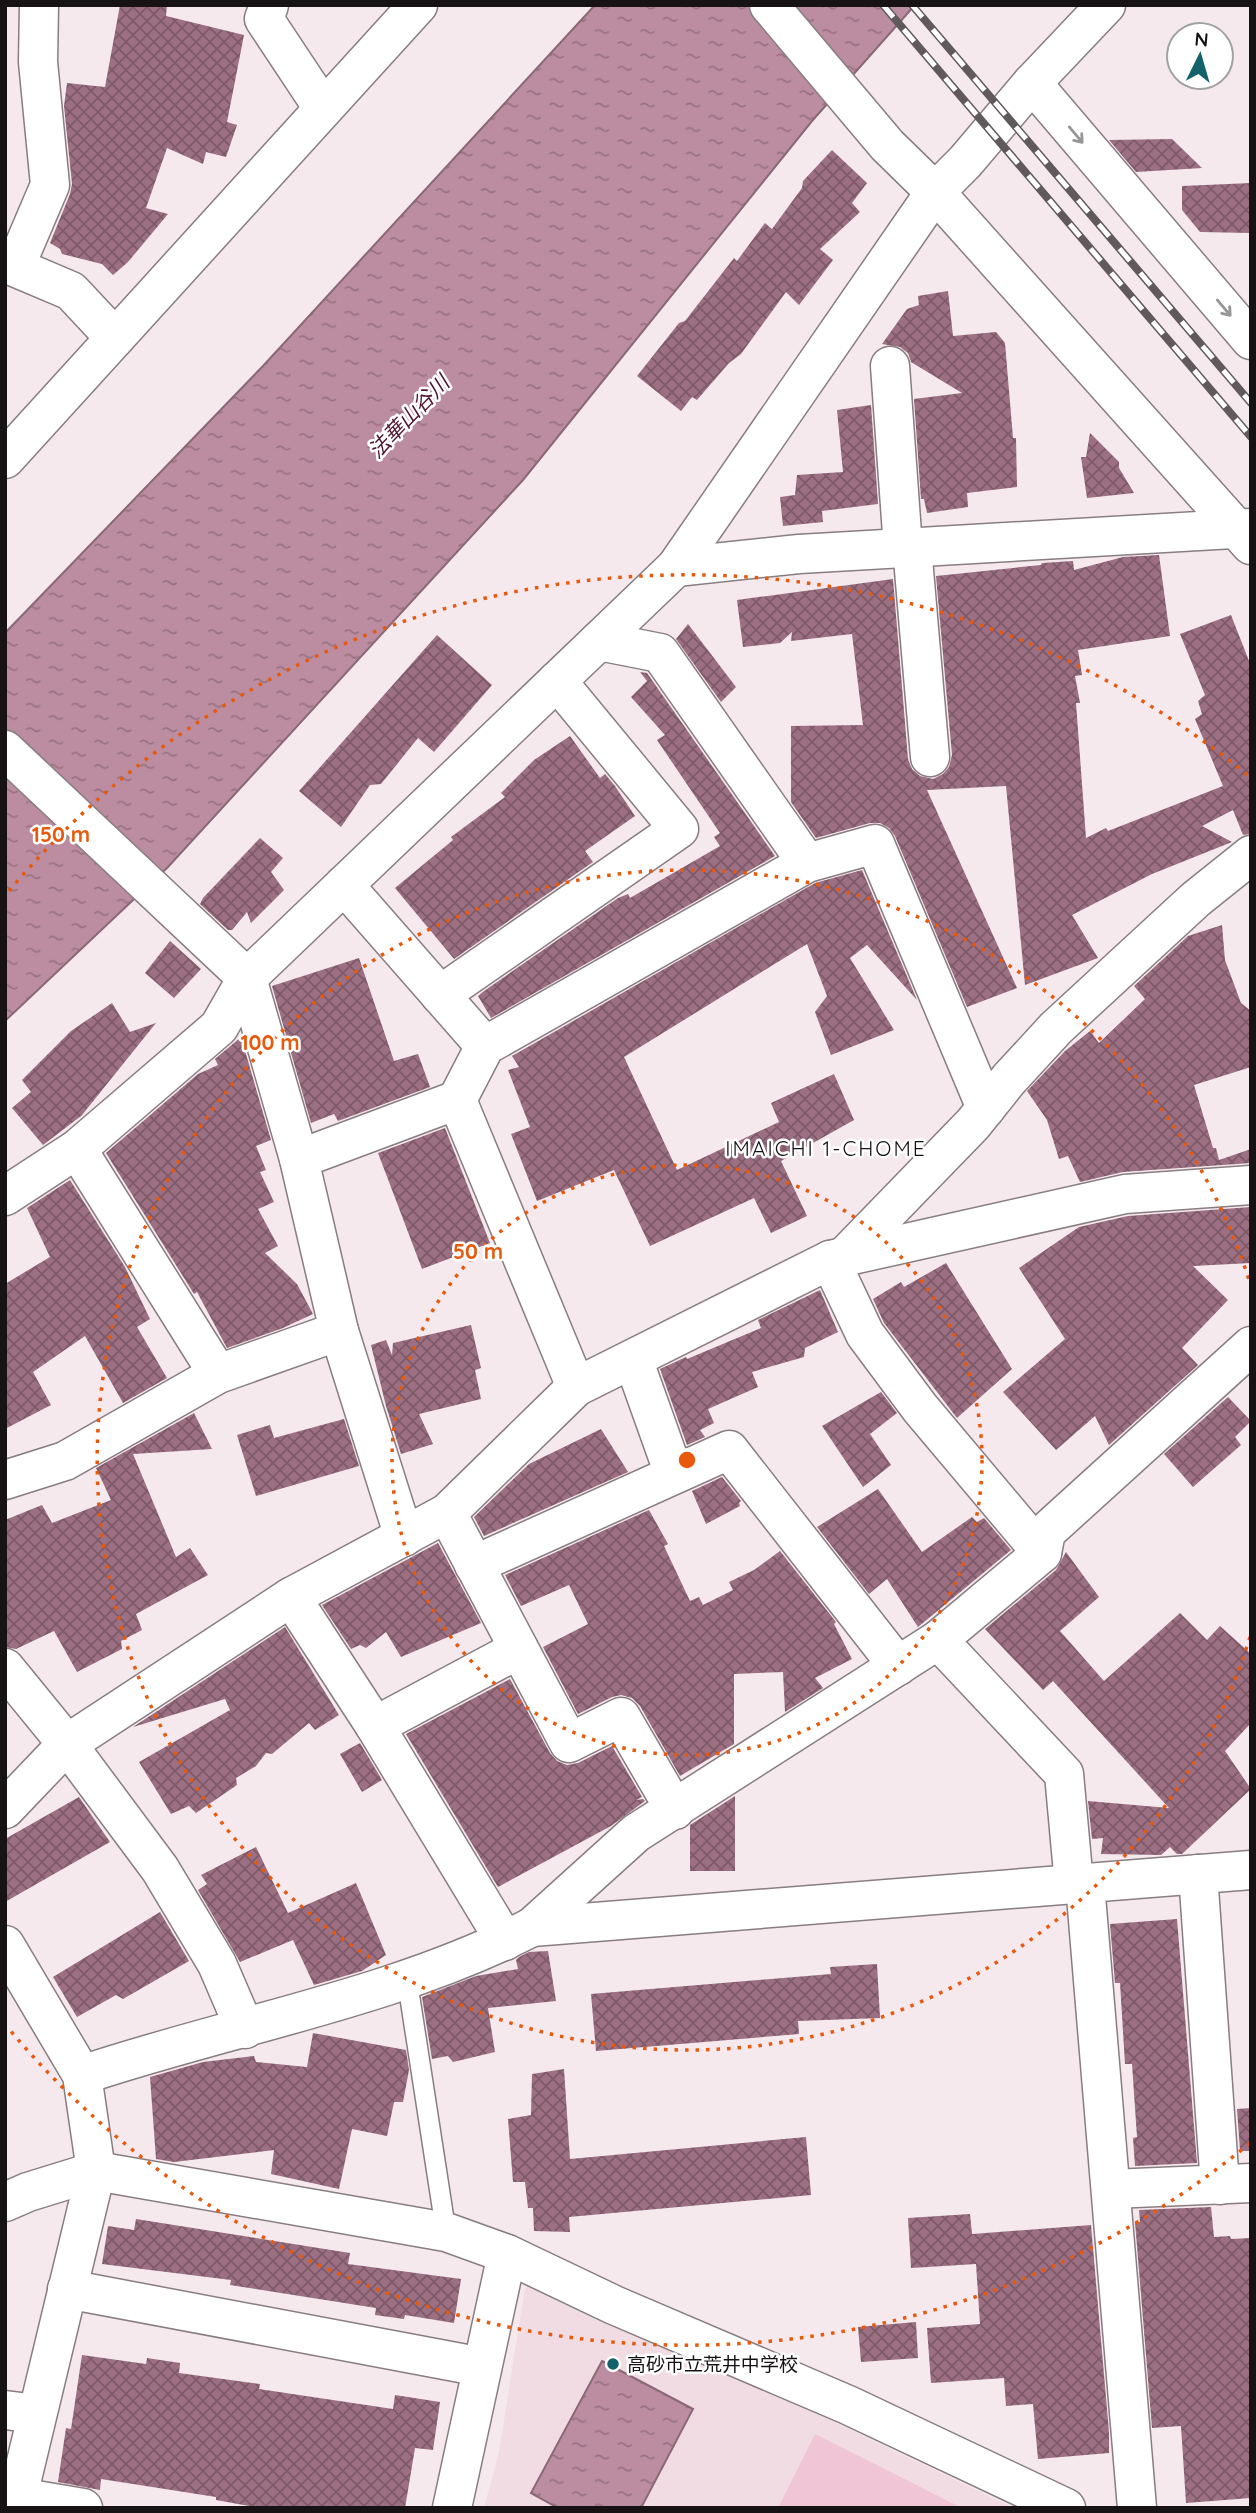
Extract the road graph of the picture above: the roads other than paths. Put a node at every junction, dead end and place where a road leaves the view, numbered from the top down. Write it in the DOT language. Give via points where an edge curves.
graph roads {
  1 [pos="39,5"];
  2 [pos="269,5"];
  3 [pos="418,5"];
  4 [pos="769,5"];
  5 [pos="1106,5"];
  6 [pos="1032,83"];
  7 [pos="323,108"];
  8 [pos="935,192"];
  9 [pos="10,265"];
  10 [pos="115,338"];
  11 [pos="1251,340"];
  12 [pos="890,366"];
  13 [pos="5,459"];
  14 [pos="1245,533"];
  15 [pos="908,547"];
  16 [pos="676,567"];
  17 [pos="599,641"];
  18 [pos="557,681"];
  19 [pos="5,750"];
  20 [pos="930,757"];
  21 [pos="1251,855"];
  22 [pos="807,863"];
  23 [pos="344,885"];
  24 [pos="247,978"];
  25 [pos="440,995"];
  26 [pos="485,1046"];
  27 [pos="457,1100"];
  28 [pos="986,1108"];
  29 [pos="77,1149"];
  30 [pos="299,1159"];
  31 [pos="1251,1185"];
  32 [pos="5,1196"];
  33 [pos="837,1259"];
  34 [pos="339,1331"];
  35 [pos="1251,1346"];
  36 [pos="633,1359"];
  37 [pos="218,1374"];
  38 [pos="576,1387"];
  39 [pos="674,1474"];
  40 [pos="5,1480"];
  41 [pos="447,1513"];
  42 [pos="404,1537"];
  43 [pos="1042,1553"];
  44 [pos="474,1565"];
  45 [pos="290,1597"];
  46 [pos="938,1640"];
  47 [pos="519,1649"];
  48 [pos="898,1666"];
  49 [pos="5,1668"];
  50 [pos="375,1726"];
  51 [pos="67,1744"];
  52 [pos="5,1809"];
  53 [pos="675,1810"];
  54 [pos="1251,1870"];
  55 [pos="1198,1874"];
  56 [pos="1080,1884"];
  57 [pos="518,1934"];
  58 [pos="5,1945"];
  59 [pos="407,1979"];
  60 [pos="245,2029"];
  61 [pos="82,2075"];
  62 [pos="96,2171"];
  63 [pos="1235,2184"];
  64 [pos="1112,2189"];
  65 [pos="5,2202"];
  66 [pos="446,2232"];
  67 [pos="507,2254"];
  68 [pos="67,2289"];
  69 [pos="482,2367"];
  70 [pos="21,2412"];
  71 [pos="16,2502"];
  72 [pos="83,2508"];
  73 [pos="452,2508"];
  74 [pos="1066,2508"];
  75 [pos="1137,2508"];
  1 -- 9 [label="street" via="38,62 50,185"];
  2 -- 7 [label="street" via="264,19"];
  3 -- 7 [label="street"];
  4 -- 8 [label="street" via="887,145"];
  5 -- 6 [label="street"];
  6 -- 8 [label="street"];
  6 -- 11 [label="street, one-way"];
  7 -- 10 [label="street"];
  8 -- 14 [label="street"];
  8 -- 16 [label="street"];
  9 -- 10 [label="street" via="71,291"];
  10 -- 13 [label="street"];
  12 -- 15 [label="street"];
  14 -- 15 [label="street"];
  15 -- 16 [label="street"];
  15 -- 20 [label="street"];
  16 -- 17 [label="street"];
  17 -- 18 [label="street"];
  17 -- 22 [label="street" via="660,653"];
  18 -- 23 [label="street"];
  18 -- 25 [label="street" via="679,829"];
  19 -- 24 [label="street"];
  21 -- 28 [label="street" via="1196,899 1056,1028"];
  22 -- 26 [label="street"];
  22 -- 28 [label="street" via="875,844"];
  23 -- 24 [label="street"];
  23 -- 25 [label="street"];
  24 -- 29 [label="street" via="219,1027"];
  24 -- 30 [label="street"];
  25 -- 26 [label="street"];
  26 -- 27 [label="street"];
  27 -- 30 [label="street"];
  27 -- 38 [label="street"];
  28 -- 33 [label="street"];
  29 -- 32 [label="street"];
  29 -- 37 [label="street"];
  30 -- 34 [label="street"];
  31 -- 33 [label="street" via="1125,1194"];
  33 -- 36 [label="street"];
  33 -- 43 [label="street" via="865,1334 928,1418"];
  34 -- 37 [label="street"];
  34 -- 42 [label="street"];
  35 -- 43 [label="street" via="1046,1532"];
  36 -- 38 [label="street"];
  36 -- 39 [label="street"];
  37 -- 40 [label="street" via="65,1461"];
  38 -- 41 [label="street"];
  39 -- 44 [label="street"];
  39 -- 48 [label="street" via="729,1450"];
  41 -- 42 [label="street"];
  41 -- 44 [label="street"];
  42 -- 45 [label="street"];
  43 -- 46 [label="street"];
  44 -- 47 [label="street"];
  45 -- 50 [label="street"];
  45 -- 51 [label="street"];
  46 -- 48 [label="street"];
  46 -- 56 [label="street" via="1064,1774"];
  47 -- 50 [label="street"];
  47 -- 53 [label="street" via="569,1743 621,1717"];
  48 -- 53 [label="street"];
  49 -- 51 [label="street"];
  50 -- 57 [label="street"];
  51 -- 52 [label="street"];
  51 -- 60 [label="street" via="160,1869 217,1964"];
  53 -- 57 [label="street" via="636,1833"];
  54 -- 55 [label="street"];
  55 -- 56 [label="street"];
  55 -- 63 [label="street"];
  56 -- 57 [label="street"];
  56 -- 64 [label="street"];
  57 -- 59 [label="street"];
  58 -- 61 [label="street"];
  59 -- 60 [label="street"];
  59 -- 66 [label="lane"];
  60 -- 61 [label="street"];
  61 -- 62 [label="street"];
  62 -- 65 [label="street"];
  62 -- 66 [label="street"];
  62 -- 68 [label="street"];
  63 -- 64 [label="street"];
  64 -- 75 [label="street"];
  66 -- 67 [label="street"];
  67 -- 69 [label="street"];
  67 -- 74 [label="street" via="848,2405"];
  68 -- 69 [label="street"];
  68 -- 70 [label="street"];
  69 -- 73 [label="street"];
  70 -- 71 [label="street"];
  71 -- 72 [label="street"];
}
